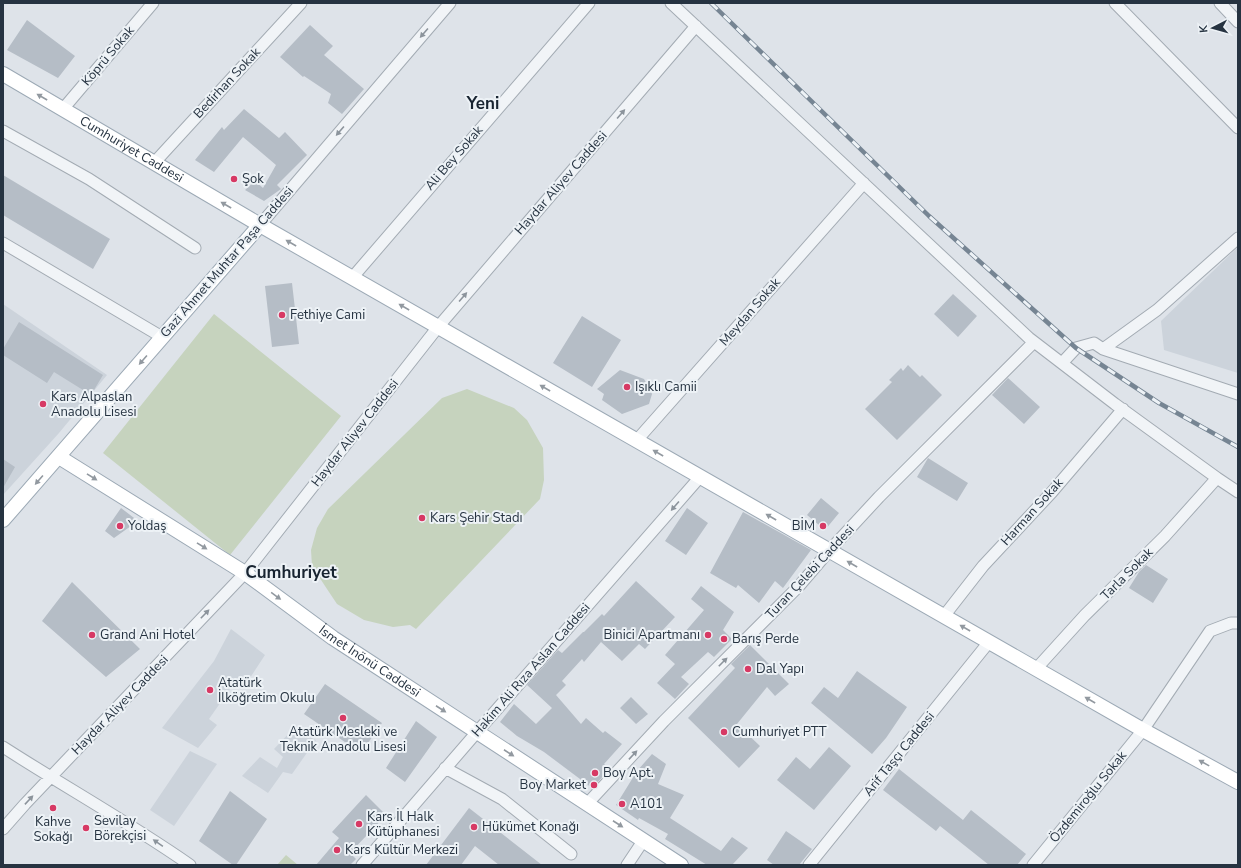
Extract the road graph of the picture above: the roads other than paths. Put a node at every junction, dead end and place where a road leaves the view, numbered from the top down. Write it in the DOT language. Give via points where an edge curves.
graph roads {
  1 [pos="153,3"];
  2 [pos="301,3"];
  3 [pos="450,3"];
  4 [pos="589,3"];
  5 [pos="671,3"];
  6 [pos="1115,3"];
  7 [pos="1220,3"];
  8 [pos="1238,22"];
  9 [pos="696,26"];
  10 [pos="3,74"];
  11 [pos="63,109"];
  12 [pos="1238,128"];
  13 [pos="3,131"];
  14 [pos="154,162"];
  15 [pos="864,183"];
  16 [pos="260,225"];
  17 [pos="1238,238"];
  18 [pos="3,243"];
  19 [pos="196,248"];
  20 [pos="352,278"];
  21 [pos="438,327"];
  22 [pos="162,337"];
  23 [pos="1034,342"];
  24 [pos="1103,349"];
  25 [pos="1062,363"];
  26 [pos="1238,394"];
  27 [pos="1123,409"];
  28 [pos="637,440"];
  29 [pos="59,456"];
  30 [pos="700,477"];
  31 [pos="1217,478"];
  32 [pos="1238,492"];
  33 [pos="3,520"];
  34 [pos="829,551"];
  35 [pos="245,573"];
  36 [pos="944,616"];
  37 [pos="1238,623"];
  38 [pos="989,642"];
  39 [pos="1036,669"];
  40 [pos="1142,730"];
  41 [pos="477,732"];
  42 [pos="3,746"];
  43 [pos="445,768"];
  44 [pos="50,777"];
  45 [pos="1238,782"];
  46 [pos="587,804"];
  47 [pos="3,829"];
  48 [pos="644,841"];
  49 [pos="572,854"];
  50 [pos="190,865"];
  51 [pos="362,865"];
  52 [pos="627,865"];
  53 [pos="681,865"];
  54 [pos="809,865"];
  55 [pos="1033,865"];
  1 -- 11 [label="street, Köprü Sokak"];
  2 -- 14 [label="street, Bedirhan Sokak"];
  3 -- 16 [label="street, Gazi Ahmet Muhtar Paşa Caddesi, one-way"];
  4 -- 20 [label="street, Ali Bey Sokak"];
  5 -- 9 [label="street"];
  6 -- 12 [label="street"];
  7 -- 8 [label="street"];
  9 -- 15 [label="street"];
  21 -- 9 [label="street, Haydar Aliyev Caddesi, one-way"];
  11 -- 10 [label="main road, Cumhuriyet Caddesi, one-way"];
  11 -- 14 [label="main road, Cumhuriyet Caddesi"];
  13 -- 19 [label="street" via="89,179"];
  16 -- 14 [label="main road, Cumhuriyet Caddesi, one-way"];
  15 -- 23 [label="street"];
  15 -- 28 [label="street, Meydan Sokak"];
  20 -- 16 [label="main road, Cumhuriyet Caddesi, one-way"];
  16 -- 22 [label="main road, Gazi Ahmet Muhtar Paşa Caddesi"];
  17 -- 24 [label="street" via="1157,310"];
  18 -- 22 [label="street"];
  21 -- 20 [label="main road, Cumhuriyet Caddesi, one-way"];
  28 -- 21 [label="main road, Cumhuriyet Caddesi, one-way"];
  21 -- 35 [label="street, Haydar Aliyev Caddesi"];
  22 -- 29 [label="main road, Gazi Ahmet Muhtar Paşa Caddesi, one-way"];
  23 -- 25 [label="street"];
  23 -- 34 [label="street, Turan Çelebi Caddesi" via="879,497"];
  24 -- 25 [label="street" via="1094,343 1076,348"];
  24 -- 26 [label="street"];
  25 -- 27 [label="street"];
  27 -- 31 [label="street"];
  27 -- 36 [label="street, Harman Sokak" via="1052,492 983,566"];
  30 -- 28 [label="main road, Cumhuriyet Caddesi, one-way"];
  29 -- 33 [label="main road, Gazi Ahmet Muhtar Paşa Caddesi, one-way"];
  29 -- 35 [label="main road, İsmet İnönü Caddesi, one-way"];
  34 -- 30 [label="main road, Cumhuriyet Caddesi, one-way"];
  30 -- 41 [label="street, Hakim Ali Rıza Aslan Caddesi, one-way"];
  31 -- 32 [label="street"];
  31 -- 39 [label="street, Tarla Sokak" via="1165,536 1085,615"];
  36 -- 34 [label="main road, Cumhuriyet Caddesi, one-way"];
  46 -- 34 [label="street, Turan Çelebi Caddesi, one-way" via="664,721 799,586"];
  35 -- 41 [label="main road, İsmet İnönü Caddesi, one-way" via="333,638"];
  44 -- 35 [label="street, Haydar Aliyev Caddesi, one-way"];
  38 -- 36 [label="main road, Cumhuriyet Caddesi, one-way"];
  37 -- 40 [label="street, Özdemiroğlu Sokak" via="1210,631"];
  38 -- 39 [label="main road, Cumhuriyet Caddesi"];
  38 -- 54 [label="street, Arif Taşçı Caddesi"];
  40 -- 39 [label="main road, Cumhuriyet Caddesi, one-way"];
  45 -- 40 [label="main road, Cumhuriyet Caddesi, one-way"];
  40 -- 55 [label="street, Özdemiroğlu Sokak"];
  41 -- 43 [label="street, Hakim Ali Rıza Aslan Caddesi"];
  41 -- 46 [label="main road, İsmet İnönü Caddesi, one-way"];
  42 -- 44 [label="street"];
  43 -- 49 [label="street" via="502,799"];
  43 -- 51 [label="street, Hakim Ali Rıza Aslan Caddesi"];
  47 -- 44 [label="street, Haydar Aliyev Caddesi, one-way"];
  50 -- 44 [label="street, one-way" via="152,838"];
  46 -- 48 [label="main road, İsmet İnönü Caddesi, one-way"];
  48 -- 52 [label="street"];
  48 -- 53 [label="main road, İsmet İnönü Caddesi"];
}
